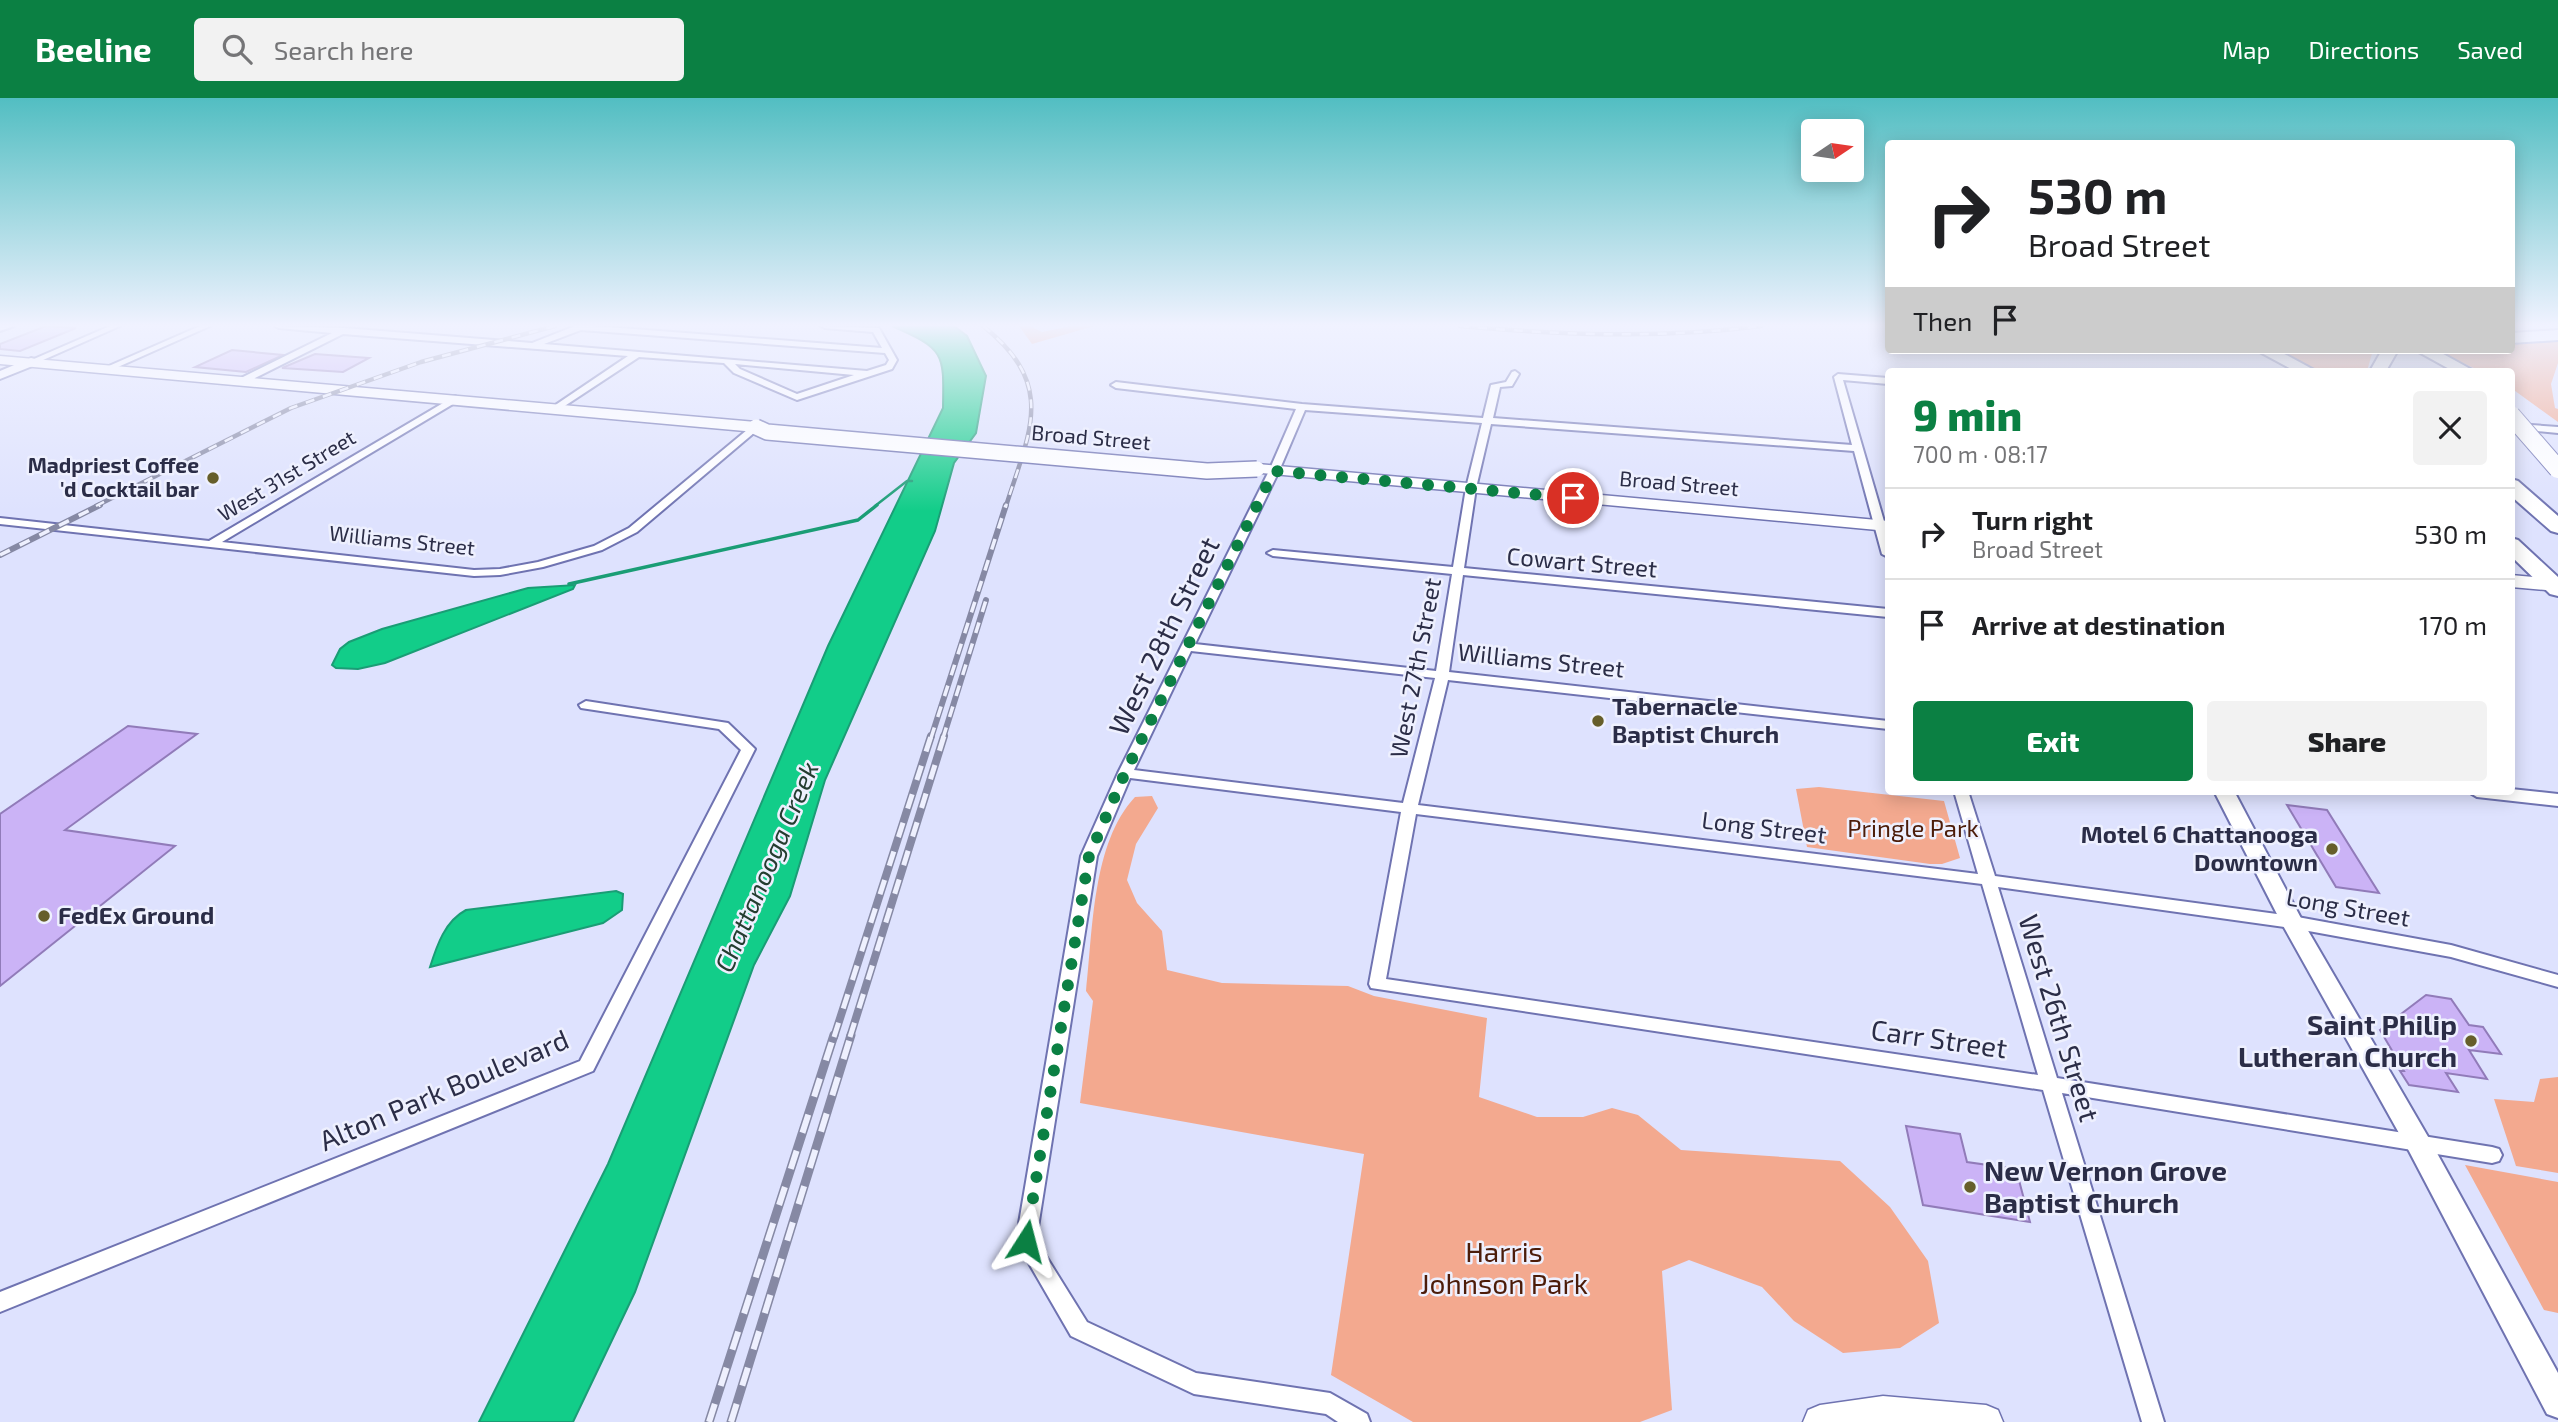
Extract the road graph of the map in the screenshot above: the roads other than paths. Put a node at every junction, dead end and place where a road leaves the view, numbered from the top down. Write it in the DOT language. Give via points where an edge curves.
graph roads {
  1 [pos="329,388"];
  2 [pos="587,388"];
  3 [pos="776,388"];
  4 [pos="825,388"];
  5 [pos="1140,388"];
  6 [pos="1495,388"];
  7 [pos="1841,388"];
  8 [pos="454,399"];
  9 [pos="2515,401"];
  10 [pos="1302,407"];
  11 [pos="557,408"];
  12 [pos="1488,419"];
  13 [pos="2515,420"];
  14 [pos="755,427"];
  15 [pos="2515,427"];
  16 [pos="2558,430"];
  17 [pos="2558,439"];
  18 [pos="1858,448"];
  19 [pos="2558,469"];
  20 [pos="1265,470"];
  21 [pos="1471,488"];
  22 [pos="2515,488"];
  23 [pos="0,521"];
  24 [pos="1884,525"];
  25 [pos="2558,527"];
  26 [pos="211,544"];
  27 [pos="2515,548"];
  28 [pos="1273,553"];
  29 [pos="1458,573"];
  30 [pos="2515,581"];
  31 [pos="2556,586"];
  32 [pos="1885,613"];
  33 [pos="1188,647"];
  34 [pos="1442,676"];
  35 [pos="586,705"];
  36 [pos="1885,725"];
  37 [pos="1125,773"];
  38 [pos="1962,795"];
  39 [pos="2226,795"];
  40 [pos="2513,795"];
  41 [pos="2558,800"];
  42 [pos="1409,810"];
  43 [pos="1988,880"];
  44 [pos="2292,922"];
  45 [pos="2558,981"];
  46 [pos="1377,984"];
  47 [pos="2050,1084"];
  48 [pos="2418,1143"];
  49 [pos="2492,1155"];
  50 [pos="0,1302"];
  51 [pos="2558,1403"];
  52 [pos="1359,1422"];
  53 [pos="1820,1422"];
  54 [pos="1986,1422"];
  55 [pos="2153,1422"];
  1 -- 8 [label="main road, Broad Street"];
  2 -- 11 [label="street"];
  3 -- 4 [label="street" via="797,397"];
  5 -- 10 [label="street"];
  6 -- 12 [label="street, West 27th Street"];
  7 -- 18 [label="street"];
  8 -- 11 [label="main road, Broad Street"];
  8 -- 26 [label="street, West 31st Street"];
  9 -- 17 [label="highway"];
  10 -- 12 [label="street"];
  10 -- 20 [label="street, West 28th Street"];
  11 -- 14 [label="main road, Broad Street"];
  12 -- 18 [label="street"];
  12 -- 21 [label="street, West 27th Street"];
  13 -- 19 [label="highway, bridge"];
  14 -- 20 [label="main road, Broad Street, bridge" via="768,432 1073,460 1207,471"];
  14 -- 26 [label="street, Williams Street" via="634,530 598,548 539,565 474,573"];
  15 -- 16 [label="street"];
  18 -- 24 [label="street"];
  20 -- 21 [label="main road, Broad Street"];
  20 -- 33 [label="street, West 28th Street"];
  21 -- 24 [label="main road, Broad Street"];
  21 -- 29 [label="street, West 27th Street"];
  22 -- 25 [label="highway"];
  23 -- 26 [label="street, Williams Street"];
  27 -- 31 [label="highway"];
  28 -- 29 [label="street, Cowart Street"];
  29 -- 32 [label="street, Cowart Street"];
  29 -- 34 [label="street, West 27th Street"];
  30 -- 31 [label="main road"];
  33 -- 34 [label="street, Williams Street"];
  33 -- 37 [label="street, West 28th Street"];
  34 -- 36 [label="street, Williams Street"];
  34 -- 42 [label="street, West 27th Street"];
  35 -- 50 [label="street, Alton Park Boulevard" via="723,726 748,749 587,1066"];
  37 -- 42 [label="street, Long Street"];
  37 -- 52 [label="street, West 28th Street" via="1089,856 1026,1241 1079,1329 1194,1383 1329,1404"];
  38 -- 43 [label="street, West 26th Street"];
  39 -- 44 [label="street"];
  40 -- 41 [label="street"];
  42 -- 43 [label="street, Long Street"];
  42 -- 46 [label="street, West 27th Street"];
  43 -- 44 [label="street, Long Street"];
  43 -- 47 [label="street, West 26th Street"];
  44 -- 45 [label="street, Long Street" via="2451,951"];
  44 -- 48 [label="street"];
  46 -- 47 [label="street, Carr Street"];
  47 -- 48 [label="street, Carr Street"];
  47 -- 55 [label="street, West 26th Street"];
  48 -- 49 [label="street, Carr Street"];
  48 -- 51 [label="street"];
  53 -- 54 [label="main road" via="1882,1413"];
}
